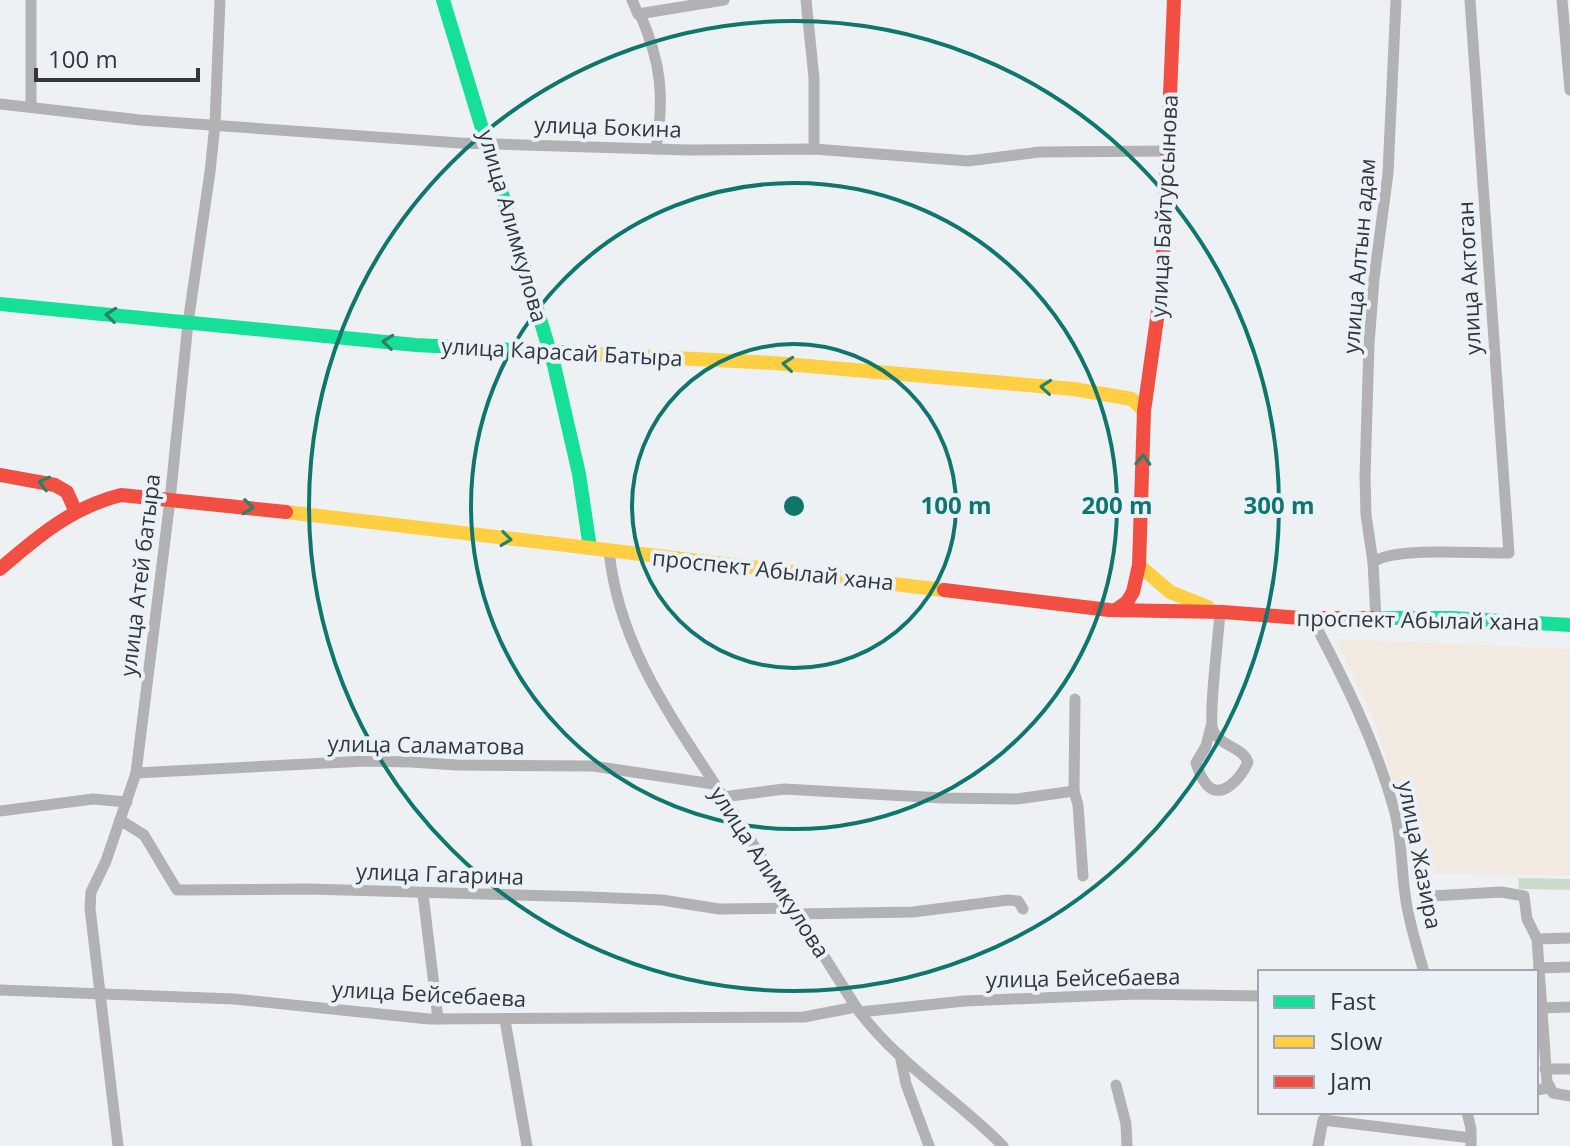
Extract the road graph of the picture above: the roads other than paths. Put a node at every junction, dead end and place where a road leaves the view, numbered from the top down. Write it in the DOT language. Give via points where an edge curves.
graph roads {
  1 [pos="31,0"];
  2 [pos="220,0"];
  3 [pos="443,0"];
  4 [pos="632,0"];
  5 [pos="724,0"];
  6 [pos="806,0"];
  7 [pos="1174,0"];
  8 [pos="1396,0"];
  9 [pos="1470,0"];
  10 [pos="1562,0"];
  11 [pos="640,14"];
  12 [pos="1570,90"];
  13 [pos="0,104"];
  14 [pos="31,106"];
  15 [pos="215,124"];
  16 [pos="490,143"];
  17 [pos="656,149"];
  18 [pos="814,149"];
  19 [pos="1167,151"];
  20 [pos="0,304"];
  21 [pos="188,323"];
  22 [pos="551,354"];
  23 [pos="1148,386"];
  24 [pos="1124,398"];
  25 [pos="1144,411"];
  26 [pos="0,475"];
  27 [pos="170,500"];
  28 [pos="75,510"];
  29 [pos="590,548"];
  30 [pos="609,551"];
  31 [pos="1373,562"];
  32 [pos="1139,565"];
  33 [pos="0,569"];
  34 [pos="1116,610"];
  35 [pos="1221,612"];
  36 [pos="1311,617"];
  37 [pos="1376,619"];
  38 [pos="1570,625"];
  39 [pos="1075,699"];
  40 [pos="1211,726"];
  41 [pos="136,773"];
  42 [pos="713,784"];
  43 [pos="1074,791"];
  44 [pos="723,797"];
  45 [pos="127,802"];
  46 [pos="0,811"];
  47 [pos="120,820"];
  48 [pos="1083,876"];
  49 [pos="423,894"];
  50 [pos="1432,896"];
  51 [pos="1023,909"];
  52 [pos="795,911"];
  53 [pos="1570,938"];
  54 [pos="1537,939"];
  55 [pos="1570,967"];
  56 [pos="1539,968"];
  57 [pos="1424,970"];
  58 [pos="0,990"];
  59 [pos="101,994"];
  60 [pos="1258,996"];
  61 [pos="1570,1007"];
  62 [pos="1542,1008"];
  63 [pos="858,1010"];
  64 [pos="438,1019"];
  65 [pos="505,1020"];
  66 [pos="900,1055"];
  67 [pos="1545,1069"];
  68 [pos="1570,1069"];
  69 [pos="1116,1085"];
  70 [pos="1542,1089"];
  71 [pos="1570,1096"];
  72 [pos="1467,1114"];
  73 [pos="1471,1142"];
  74 [pos="118,1146"];
  75 [pos="527,1146"];
  76 [pos="929,1146"];
  77 [pos="1003,1146"];
  78 [pos="1127,1146"];
  79 [pos="1318,1146"];
  1 -- 14 [label="street"];
  2 -- 15 [label="street, улица Атей батыра"];
  3 -- 16 [label="main road, улица Алимкулова"];
  4 -- 11 [label="street"];
  5 -- 11 [label="street"];
  6 -- 18 [label="street"];
  7 -- 19 [label="main road, улица Байтурсынова"];
  8 -- 31 [label="street, улица Алтын адам" via="1388,173 1370,332 1365,476"];
  9 -- 31 [label="street, улица Актоган" via="1509,553 1401,553"];
  10 -- 12 [label="street"];
  11 -- 17 [label="street" via="660,77"];
  13 -- 14 [label="street, улица Бокина"];
  14 -- 15 [label="street, улица Бокина"];
  15 -- 16 [label="street, улица Бокина"];
  15 -- 21 [label="street, улица Атей батыра"];
  16 -- 17 [label="street, улица Бокина"];
  16 -- 22 [label="main road, улица Алимкулова"];
  17 -- 18 [label="street, улица Бокина"];
  18 -- 19 [label="street, улица Бокина" via="968,161 1040,152"];
  19 -- 23 [label="main road, улица Байтурсынова" via="1162,283"];
  21 -- 20 [label="main road, улица Карасай Батыра, one-way"];
  22 -- 21 [label="main road, улица Карасай Батыра, one-way"];
  21 -- 27 [label="street, улица Атей батыра"];
  24 -- 22 [label="main road, улица Карасай Батыра, one-way" via="774,363"];
  22 -- 29 [label="main road, улица Алимкулова" via="574,441"];
  23 -- 24 [label="main road"];
  23 -- 25 [label="main road, улица Байтурсынова"];
  24 -- 25 [label="main road"];
  32 -- 25 [label="main road, улица Байтурсынова, one-way"];
  28 -- 26 [label="main road, one-way" via="67,492 55,485"];
  27 -- 28 [label="main road, проспект Абылай хана" via="121,495"];
  27 -- 29 [label="main road, проспект Абылай хана, one-way"];
  27 -- 41 [label="street, улица Атей батыра"];
  28 -- 33 [label="main road, проспект Абылай хана"];
  29 -- 30 [label="main road, проспект Абылай хана"];
  30 -- 34 [label="main road, проспект Абылай хана"];
  30 -- 42 [label="street, улица Алимкулова" via="616,595 635,652"];
  31 -- 37 [label="street, улица Алтын адам"];
  32 -- 34 [label="main road, улица Байтурсынова" via="1133,592"];
  32 -- 35 [label="main road" via="1171,594"];
  34 -- 35 [label="main road, проспект Абылай хана"];
  35 -- 36 [label="main road, проспект Абылай хана"];
  35 -- 40 [label="street"];
  36 -- 37 [label="main road, проспект Абылай хана"];
  36 -- 57 [label="street, улица Жазира" via="1361,715 1383,773 1395,811 1405,896"];
  37 -- 38 [label="main road, проспект Абылай хана"];
  39 -- 43 [label="street"];
  40 -- 40 [label="street" via="1222,742 1248,760 1237,782 1223,789 1204,782 1196,763"];
  41 -- 42 [label="street, улица Саламатова" via="396,761 593,766"];
  41 -- 45 [label="street, улица Атей батыра"];
  42 -- 44 [label="street, улица Алимкулова"];
  43 -- 44 [label="street" via="1017,799 784,789"];
  43 -- 48 [label="street"];
  44 -- 52 [label="street, улица Алимкулова"];
  45 -- 46 [label="street" via="93,799"];
  45 -- 47 [label="street, улица Атей батыра"];
  47 -- 49 [label="street, улица Гагарина" via="144,835 177,890"];
  47 -- 59 [label="street, улица Атей батыра" via="91,892"];
  49 -- 52 [label="street, улица Гагарина" via="662,900 719,909"];
  49 -- 64 [label="street"];
  50 -- 54 [label="street" via="1524,896"];
  51 -- 52 [label="street, улица Гагарина" via="1018,901 1008,900 913,912"];
  52 -- 63 [label="street, улица Алимкулова"];
  53 -- 54 [label="street"];
  54 -- 56 [label="street"];
  55 -- 56 [label="street"];
  56 -- 62 [label="street"];
  58 -- 59 [label="street, улица Бейсебаева"];
  59 -- 64 [label="street, улица Бейсебаева" via="234,999"];
  59 -- 74 [label="street, улица Атей батыра"];
  60 -- 63 [label="street, улица Бейсебаева" via="1137,994"];
  61 -- 62 [label="street"];
  62 -- 67 [label="street"];
  63 -- 65 [label="street, улица Бейсебаева" via="804,1017"];
  63 -- 66 [label="street, улица Алимкулова"];
  64 -- 65 [label="street, улица Бейсебаева"];
  65 -- 75 [label="street"];
  66 -- 76 [label="street"];
  66 -- 77 [label="street, улица Алимкулова"];
  67 -- 68 [label="street"];
  67 -- 70 [label="street"];
  69 -- 78 [label="street"];
  70 -- 71 [label="street"];
  72 -- 73 [label="street"];
  73 -- 79 [label="street" via="1323,1120"];
}
